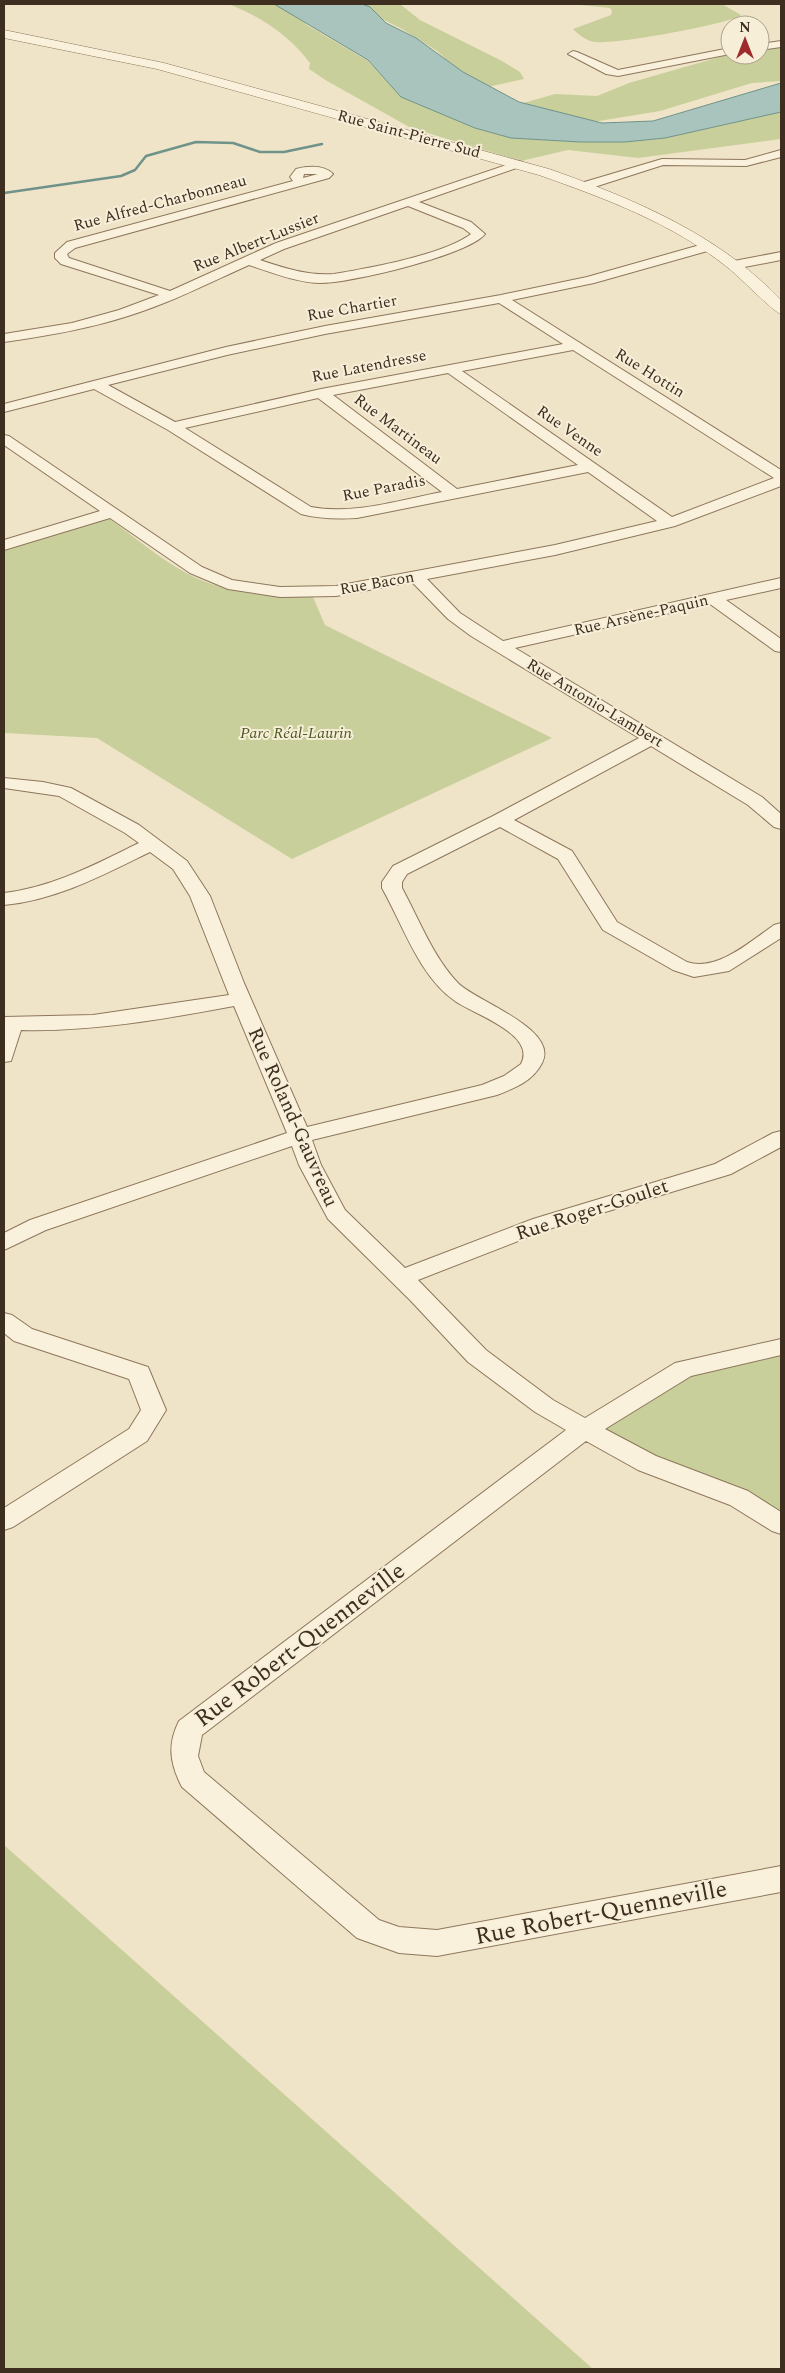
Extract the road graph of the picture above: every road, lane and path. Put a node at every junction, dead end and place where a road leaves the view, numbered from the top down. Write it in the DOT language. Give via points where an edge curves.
graph roads {
  1 [pos="4,34"];
  2 [pos="720,53"];
  3 [pos="573,54"];
  4 [pos="781,152"];
  5 [pos="518,164"];
  6 [pos="300,182"];
  7 [pos="585,186"];
  8 [pos="408,202"];
  9 [pos="707,247"];
  10 [pos="781,256"];
  11 [pos="246,260"];
  12 [pos="734,265"];
  13 [pos="171,295"];
  14 [pos="501,299"];
  15 [pos="781,310"];
  16 [pos="4,338"];
  17 [pos="573,346"];
  18 [pos="449,368"];
  19 [pos="96,385"];
  20 [pos="321,393"];
  21 [pos="4,408"];
  22 [pos="173,427"];
  23 [pos="4,439"];
  24 [pos="592,467"];
  25 [pos="781,476"];
  26 [pos="781,481"];
  27 [pos="453,493"];
  28 [pos="111,513"];
  29 [pos="670,523"];
  30 [pos="4,545"];
  31 [pos="416,576"];
  32 [pos="781,583"];
  33 [pos="714,599"];
  34 [pos="501,646"];
  35 [pos="781,647"];
  36 [pos="652,738"];
  37 [pos="4,783"];
  38 [pos="500,820"];
  39 [pos="781,824"];
  40 [pos="151,844"];
  41 [pos="4,899"];
  42 [pos="781,929"];
  43 [pos="241,999"];
  44 [pos="8,1024"];
  45 [pos="4,1056"];
  46 [pos="299,1136"];
  47 [pos="781,1138"];
  48 [pos="4,1242"];
  49 [pos="401,1278"];
  50 [pos="4,1321"];
  51 [pos="781,1347"];
  52 [pos="585,1429"];
  53 [pos="4,1520"];
  54 [pos="781,1524"];
  55 [pos="781,1879"];
  1 -- 5 [label="street, Rue Saint-Pierre Sud" via="159,66"];
  2 -- 3 [label="street" via="618,73"];
  4 -- 7 [label="street" via="746,162 662,162"];
  5 -- 7 [label="street, Rue Saint-Pierre Sud"];
  5 -- 8 [label="street, Rue Albert-Lussier"];
  6 -- 13 [label="street, Rue Alfred-Charbonneau" via="71,245 61,253 65,261"];
  7 -- 9 [label="street, Rue Saint-Pierre Sud" via="678,228"];
  8 -- 11 [label="street, Rue Albert-Lussier"];
  8 -- 11 [label="street" via="466,225 479,234 466,244 340,278 308,277"];
  9 -- 12 [label="street, Rue Saint-Pierre Sud"];
  9 -- 14 [label="street, Rue Chartier" via="589,280"];
  10 -- 12 [label="street"];
  11 -- 13 [label="street, Rue Albert-Lussier"];
  12 -- 15 [label="street, Rue Saint-Pierre Sud" via="767,293"];
  13 -- 16 [label="street, Rue Albert-Lussier" via="104,319"];
  14 -- 17 [label="street, Rue Hottin"];
  14 -- 19 [label="street, Rue Chartier" via="262,343"];
  17 -- 18 [label="street, Rue Latendresse"];
  17 -- 25 [label="street, Rue Hottin"];
  18 -- 20 [label="street, Rue Latendresse"];
  18 -- 24 [label="street, Rue Venne"];
  19 -- 21 [label="street, Rue Chartier"];
  19 -- 22 [label="street, Rue Paradis"];
  20 -- 22 [label="street, Rue Latendresse"];
  20 -- 27 [label="street, Rue Martineau"];
  22 -- 27 [label="street, Rue Paradis" via="301,508 318,514 357,513"];
  23 -- 28 [label="street, Rue Bacon"];
  24 -- 27 [label="street, Rue Paradis"];
  24 -- 29 [label="street, Rue Venne"];
  26 -- 29 [label="street, Rue Bacon"];
  28 -- 30 [label="street"];
  28 -- 31 [label="street, Rue Bacon" via="196,570 228,584 312,593"];
  29 -- 31 [label="street, Rue Bacon" via="555,550"];
  31 -- 34 [label="street, Rue Antonio-Lambert" via="454,616"];
  32 -- 33 [label="street, Rue Arsène-Paquin"];
  33 -- 34 [label="street, Rue Arsène-Paquin"];
  33 -- 35 [label="street"];
  34 -- 36 [label="street, Rue Antonio-Lambert"];
  36 -- 38 [label="street"];
  36 -- 39 [label="street, Rue Antonio-Lambert" via="755,801"];
  37 -- 40 [label="street, Rue Roland-Gauvreau" via="43,786 65,792 132,829"];
  38 -- 42 [label="street" via="565,856 610,926 680,966 694,971 722,967"];
  38 -- 46 [label="street" via="400,870 392,888 444,980 474,1006 517,1029 531,1044 534,1052 529,1068 509,1084 489,1090"];
  40 -- 41 [label="street" via="51,892 28,898"];
  40 -- 43 [label="street, Rue Roland-Gauvreau" via="180,865 200,896"];
  43 -- 44 [label="street" via="118,1018"];
  43 -- 46 [label="street, Rue Roland-Gauvreau"];
  44 -- 45 [label="street"];
  46 -- 48 [label="street" via="38,1225"];
  46 -- 49 [label="street, Rue Roland-Gauvreau" via="336,1214"];
  47 -- 49 [label="street, Rue Roger-Goulet" via="723,1169 541,1224"];
  49 -- 52 [label="street, Rue Roland-Gauvreau" via="477,1356 544,1406"];
  50 -- 53 [label="street" via="23,1335 139,1373 154,1410 138,1435"];
  51 -- 52 [label="street, Rue Robert-Quenneville" via="684,1370"];
  52 -- 54 [label="street, Rue Roland-Gauvreau" via="647,1463 739,1498"];
  52 -- 55 [label="street, Rue Robert-Quenneville" via="189,1729 184,1756 192,1779 368,1929 399,1940 437,1943"];
}
